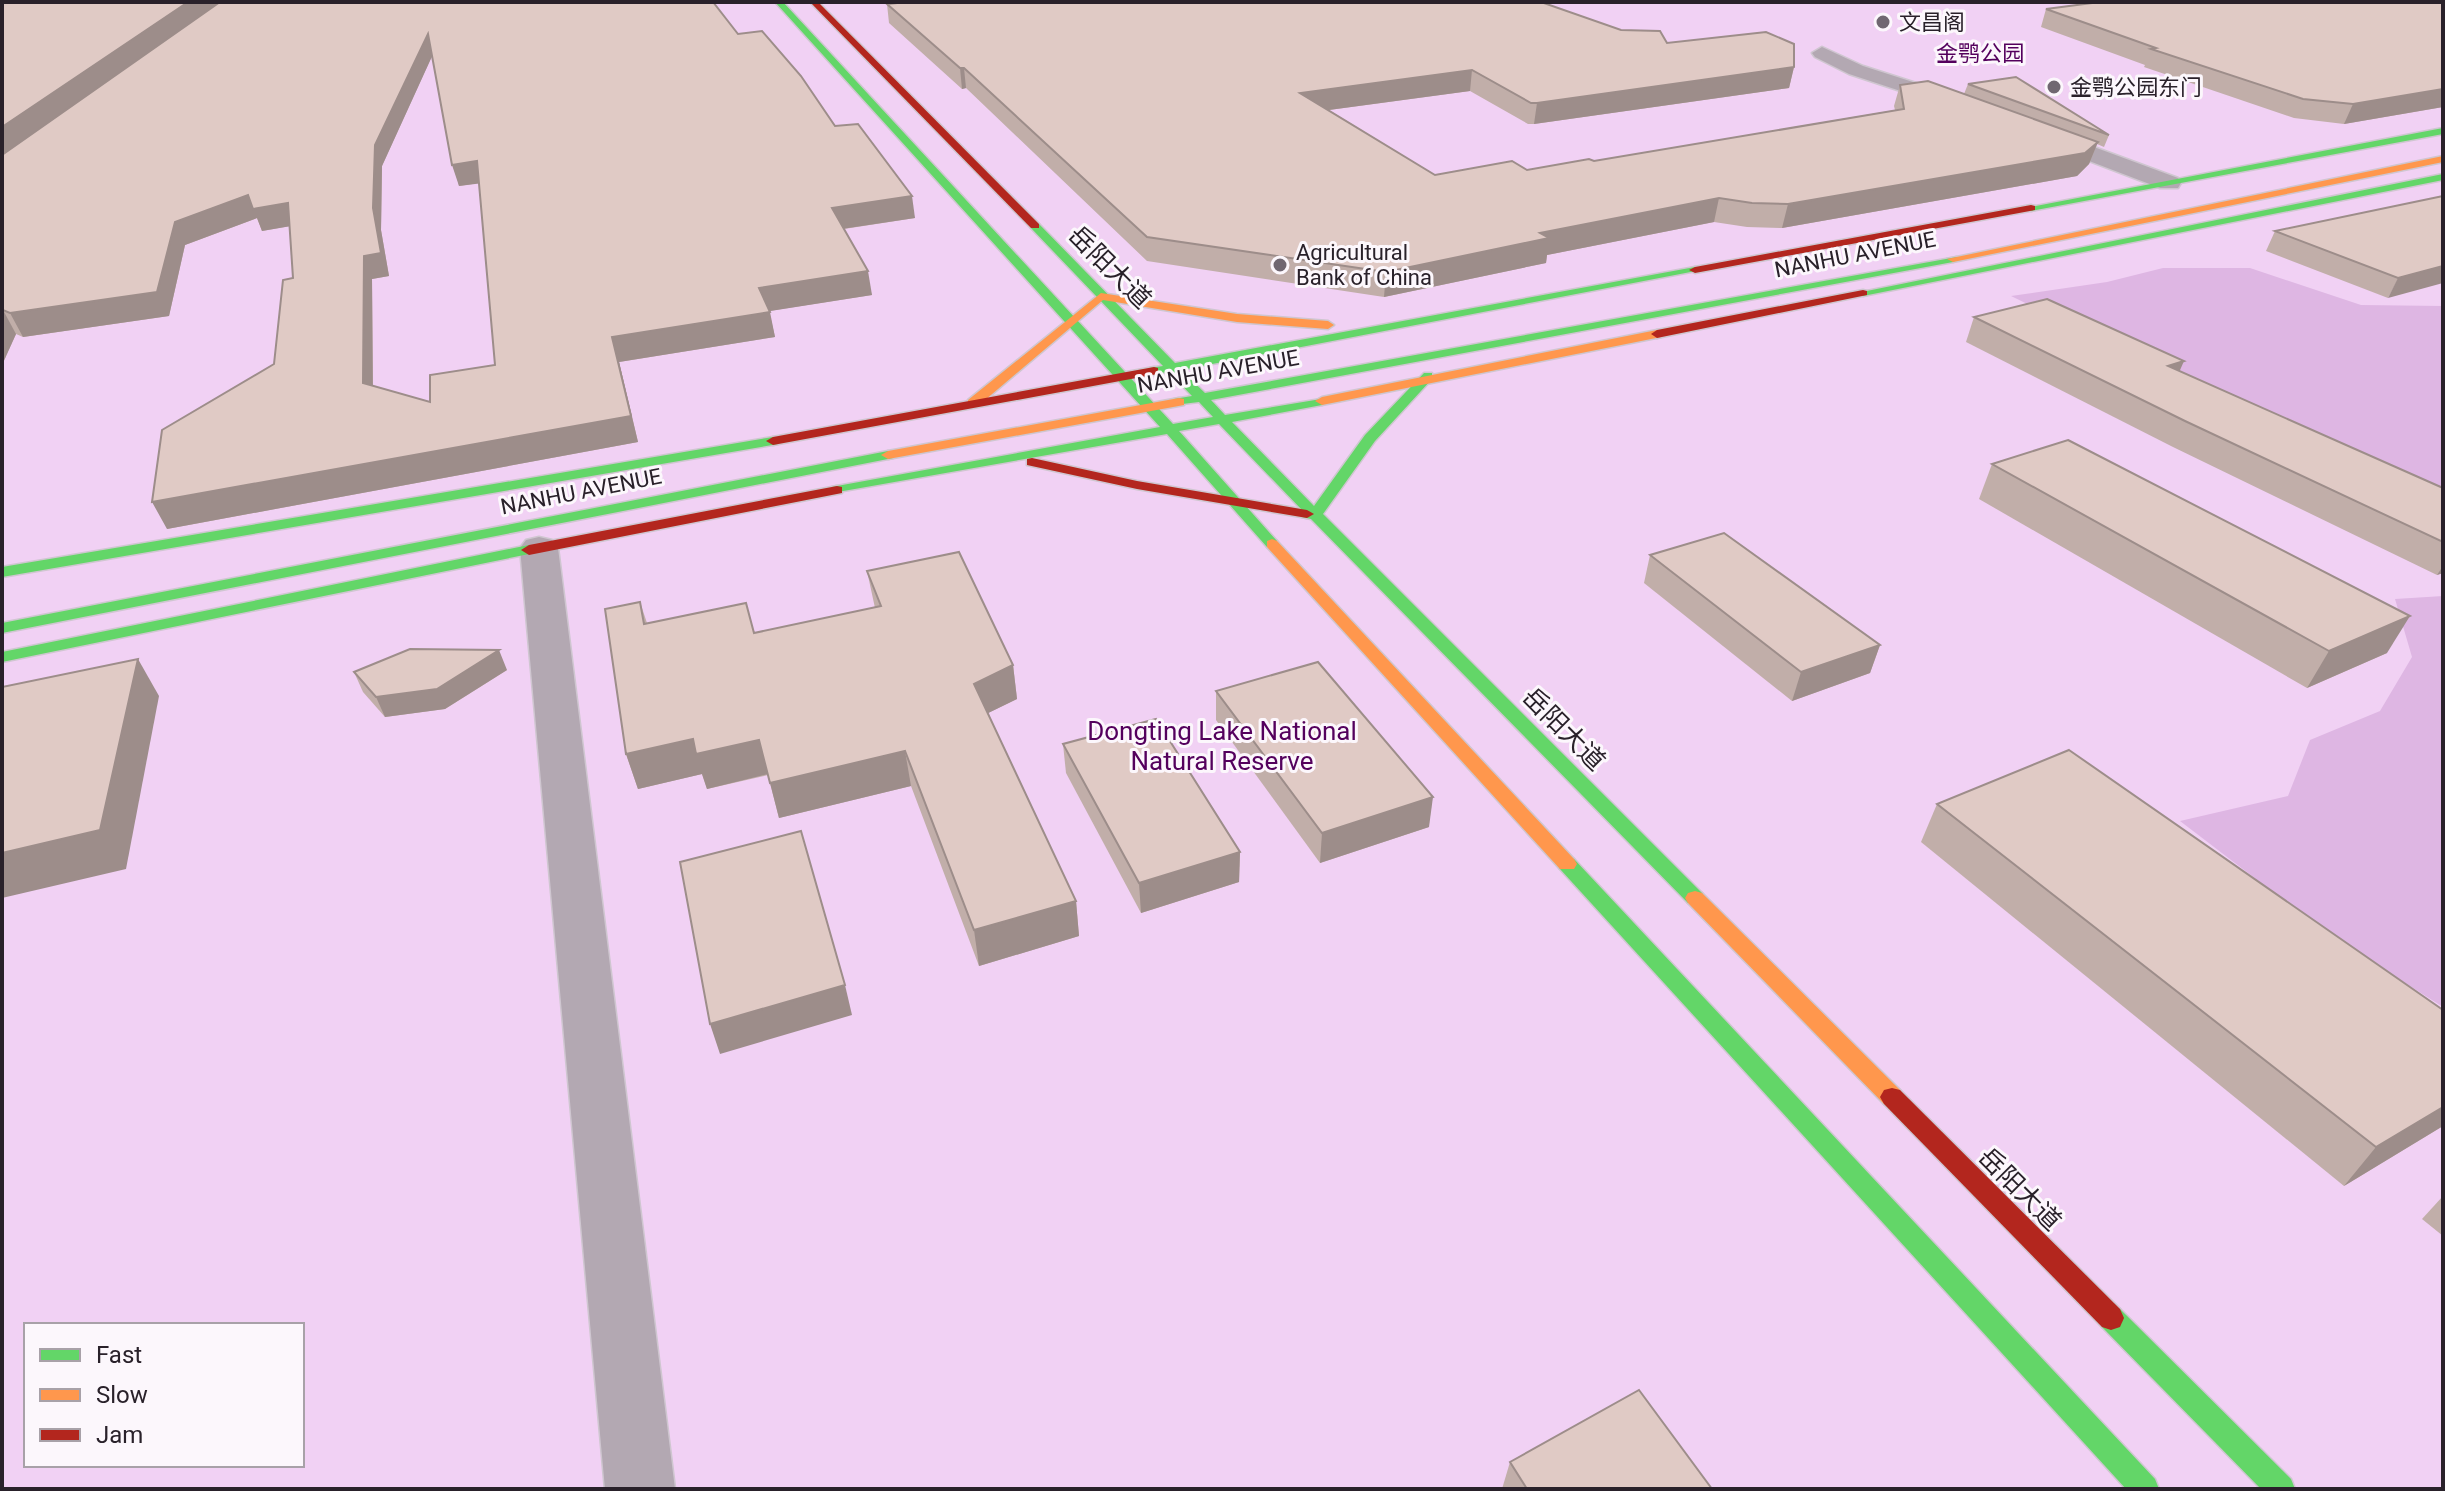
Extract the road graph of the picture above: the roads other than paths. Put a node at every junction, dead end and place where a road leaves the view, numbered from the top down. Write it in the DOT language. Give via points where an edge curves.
graph roads {
  1 [pos="779,2"];
  2 [pos="814,2"];
  3 [pos="1822,53"];
  4 [pos="1977,111"];
  5 [pos="2019,127"];
  6 [pos="2443,131"];
  7 [pos="2443,149"];
  8 [pos="2443,159"];
  9 [pos="2443,177"];
  10 [pos="2169,183"];
  11 [pos="1101,296"];
  12 [pos="1071,322"];
  13 [pos="1385,330"];
  14 [pos="1454,343"];
  15 [pos="1175,369"];
  16 [pos="1124,378"];
  17 [pos="1423,380"];
  18 [pos="1189,383"];
  19 [pos="1137,392"];
  20 [pos="1204,398"];
  21 [pos="969,406"];
  22 [pos="1150,407"];
  23 [pos="1226,420"];
  24 [pos="1171,430"];
  25 [pos="941,438"];
  26 [pos="1009,457"];
  27 [pos="582,495"];
  28 [pos="1234,502"];
  29 [pos="1315,515"];
  30 [pos="539,548"];
  31 [pos="2,572"];
  32 [pos="2,628"];
  33 [pos="2,657"];
  34 [pos="640,1489"];
  35 [pos="2145,1489"];
  36 [pos="2281,1489"];
  1 -- 12 [label="main road"];
  2 -- 11 [label="main road, 岳阳大道"];
  3 -- 4 [label="street" via="1856,70"];
  5 -- 10 [label="street"];
  6 -- 10 [label="main road"];
  7 -- 14 [label="main road, NANHU AVENUE"];
  8 -- 14 [label="main road, NANHU AVENUE" via="1819,286"];
  9 -- 17 [label="main road"];
  10 -- 13 [label="main road"];
  11 -- 12 [label="main road"];
  11 -- 13 [label="main road" via="1237,318"];
  11 -- 15 [label="main road, 岳阳大道"];
  12 -- 16 [label="main road"];
  12 -- 21 [label="main road"];
  13 -- 14 [label="main road"];
  13 -- 15 [label="main road"];
  14 -- 17 [label="main road"];
  14 -- 18 [label="main road, NANHU AVENUE"];
  14 -- 20 [label="main road, NANHU AVENUE"];
  15 -- 16 [label="main road"];
  15 -- 18 [label="main road, 岳阳大道"];
  16 -- 19 [label="main road"];
  16 -- 21 [label="main road"];
  17 -- 23 [label="main road"];
  17 -- 29 [label="main road" via="1370,438"];
  18 -- 19 [label="main road, NANHU AVENUE"];
  18 -- 20 [label="main road, 岳阳大道"];
  19 -- 22 [label="main road"];
  19 -- 25 [label="main road, NANHU AVENUE"];
  20 -- 22 [label="main road, NANHU AVENUE"];
  20 -- 23 [label="main road, 岳阳大道"];
  21 -- 25 [label="main road"];
  21 -- 31 [label="main road"];
  22 -- 24 [label="main road"];
  22 -- 25 [label="main road, NANHU AVENUE"];
  23 -- 24 [label="main road"];
  23 -- 29 [label="main road, 岳阳大道"];
  24 -- 26 [label="main road"];
  24 -- 28 [label="main road"];
  25 -- 26 [label="main road"];
  25 -- 27 [label="main road, NANHU AVENUE"];
  25 -- 32 [label="main road, NANHU AVENUE"];
  26 -- 28 [label="main road"];
  26 -- 30 [label="main road"];
  28 -- 29 [label="main road"];
  28 -- 35 [label="main road"];
  29 -- 36 [label="main road, 岳阳大道"];
  30 -- 33 [label="main road"];
  30 -- 34 [label="street"];
}
